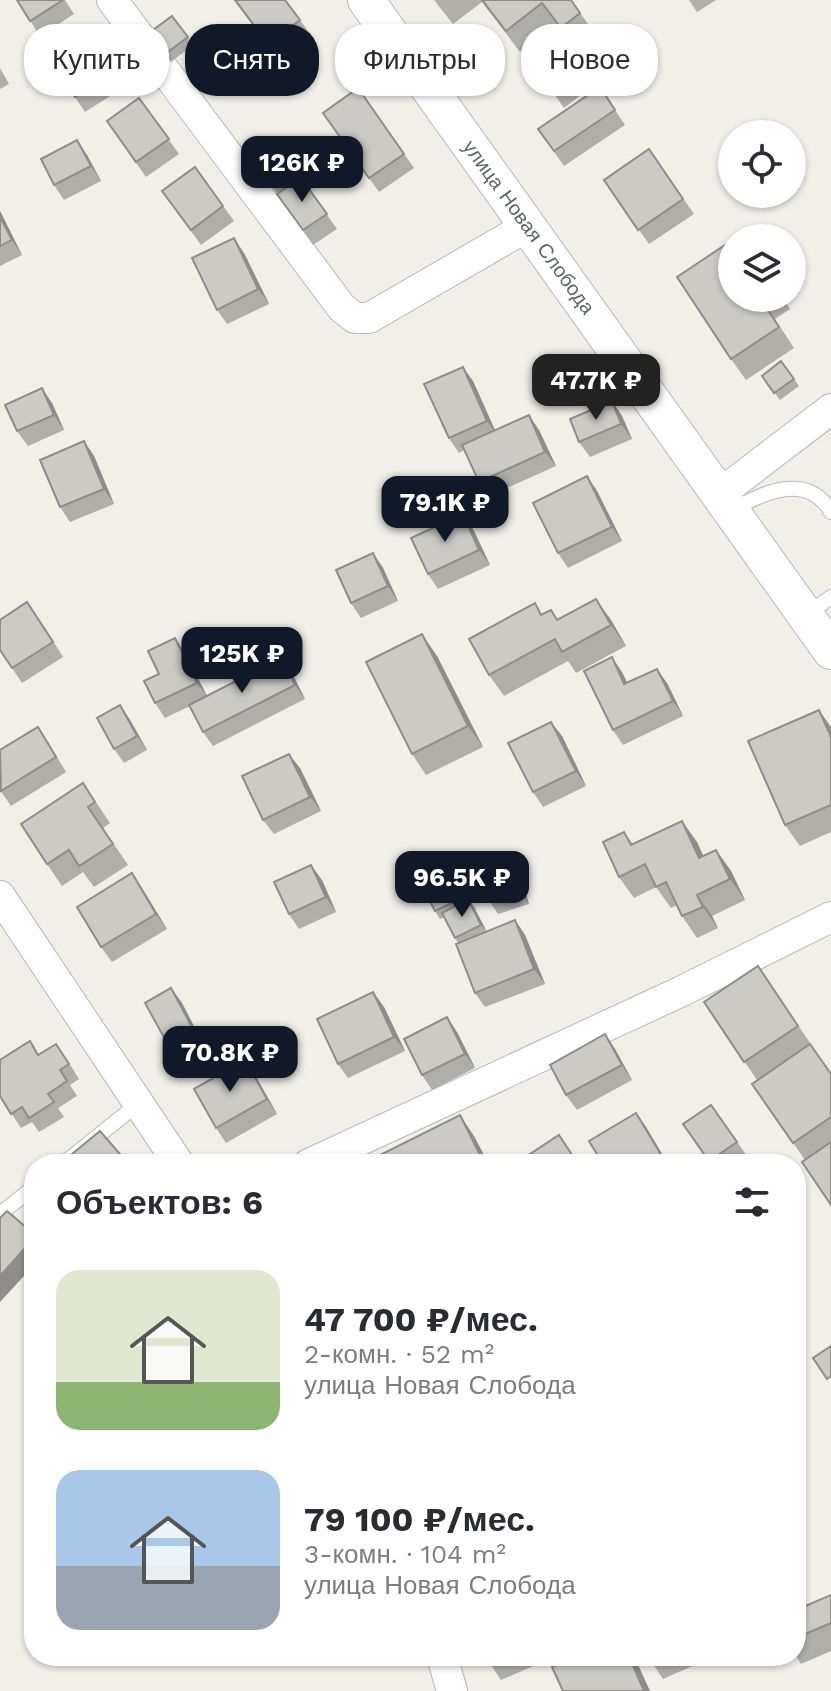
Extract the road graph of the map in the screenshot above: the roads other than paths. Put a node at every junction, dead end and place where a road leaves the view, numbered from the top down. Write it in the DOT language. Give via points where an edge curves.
graph roads {
  1 [pos="112,0"];
  2 [pos="366,0"];
  3 [pos="528,226"];
  4 [pos="831,411"];
  5 [pos="727,502"];
  6 [pos="831,512"];
  7 [pos="818,607"];
  8 [pos="831,651"];
  9 [pos="0,896"];
  10 [pos="831,917"];
  11 [pos="139,1103"];
  12 [pos="75,1154"];
  13 [pos="172,1154"];
  14 [pos="331,1154"];
  15 [pos="24,1195"];
  16 [pos="0,1214"];
  17 [pos="445,1666"];
  18 [pos="452,1691"];
  1 -- 3 [label="street" via="342,308 355,318 369,318"];
  2 -- 3 [label="street, улица Новая Слобода"];
  3 -- 5 [label="street, улица Новая Слобода"];
  4 -- 5 [label="street"];
  5 -- 6 [label="lane" via="765,490 801,488"];
  5 -- 7 [label="street, улица Новая Слобода"];
  7 -- 8 [label="street"];
  9 -- 11 [label="street"];
  10 -- 14 [label="street"];
  11 -- 12 [label="lane"];
  11 -- 13 [label="street"];
  15 -- 16 [label="lane"];
  17 -- 18 [label="street"];
}
